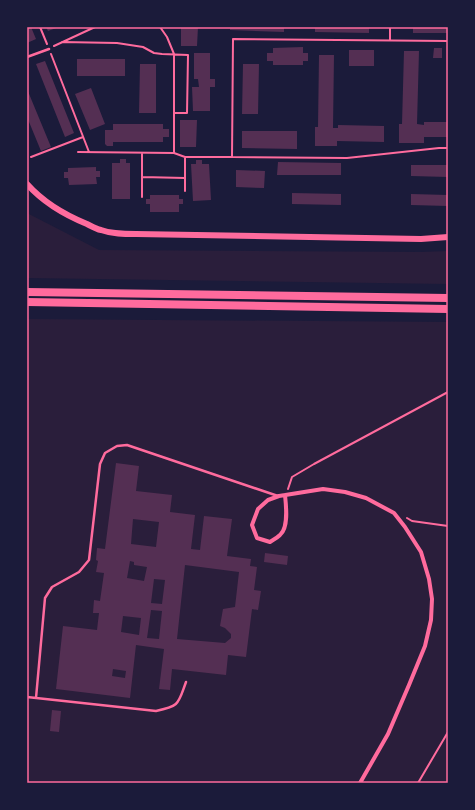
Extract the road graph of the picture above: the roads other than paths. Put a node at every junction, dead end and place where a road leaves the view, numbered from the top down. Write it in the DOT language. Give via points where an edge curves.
graph roads {
  1 [pos="49,49"];
  2 [pos="27,57"];
  3 [pos="27,184"];
  4 [pos="448,237"];
  5 [pos="27,292"];
  6 [pos="448,298"];
  7 [pos="27,302"];
  8 [pos="448,309"];
  9 [pos="285,495"];
  10 [pos="279,496"];
  11 [pos="186,682"];
  12 [pos="27,697"];
  13 [pos="36,698"];
  14 [pos="360,783"];
  1 -- 2 [label="lane"];
  3 -- 4 [label="street" via="35,193 74,219 101,230 119,233 422,239"];
  5 -- 6 [label="highway"];
  7 -- 8 [label="highway"];
  9 -- 10 [label="street"];
  9 -- 10 [label="street" via="286,524 282,534 270,542 257,538 252,525 258,509 268,500"];
  9 -- 14 [label="street" via="323,489 345,492 366,498 394,513 421,552 429,579 432,599 431,620 425,646 388,734"];
  10 -- 13 [label="lane" via="127,446 117,446 105,453 100,464 88,560 80,572 52,587 45,598"];
  11 -- 13 [label="lane" via="179,701 171,708 156,711"];
  12 -- 13 [label="lane"];
}
